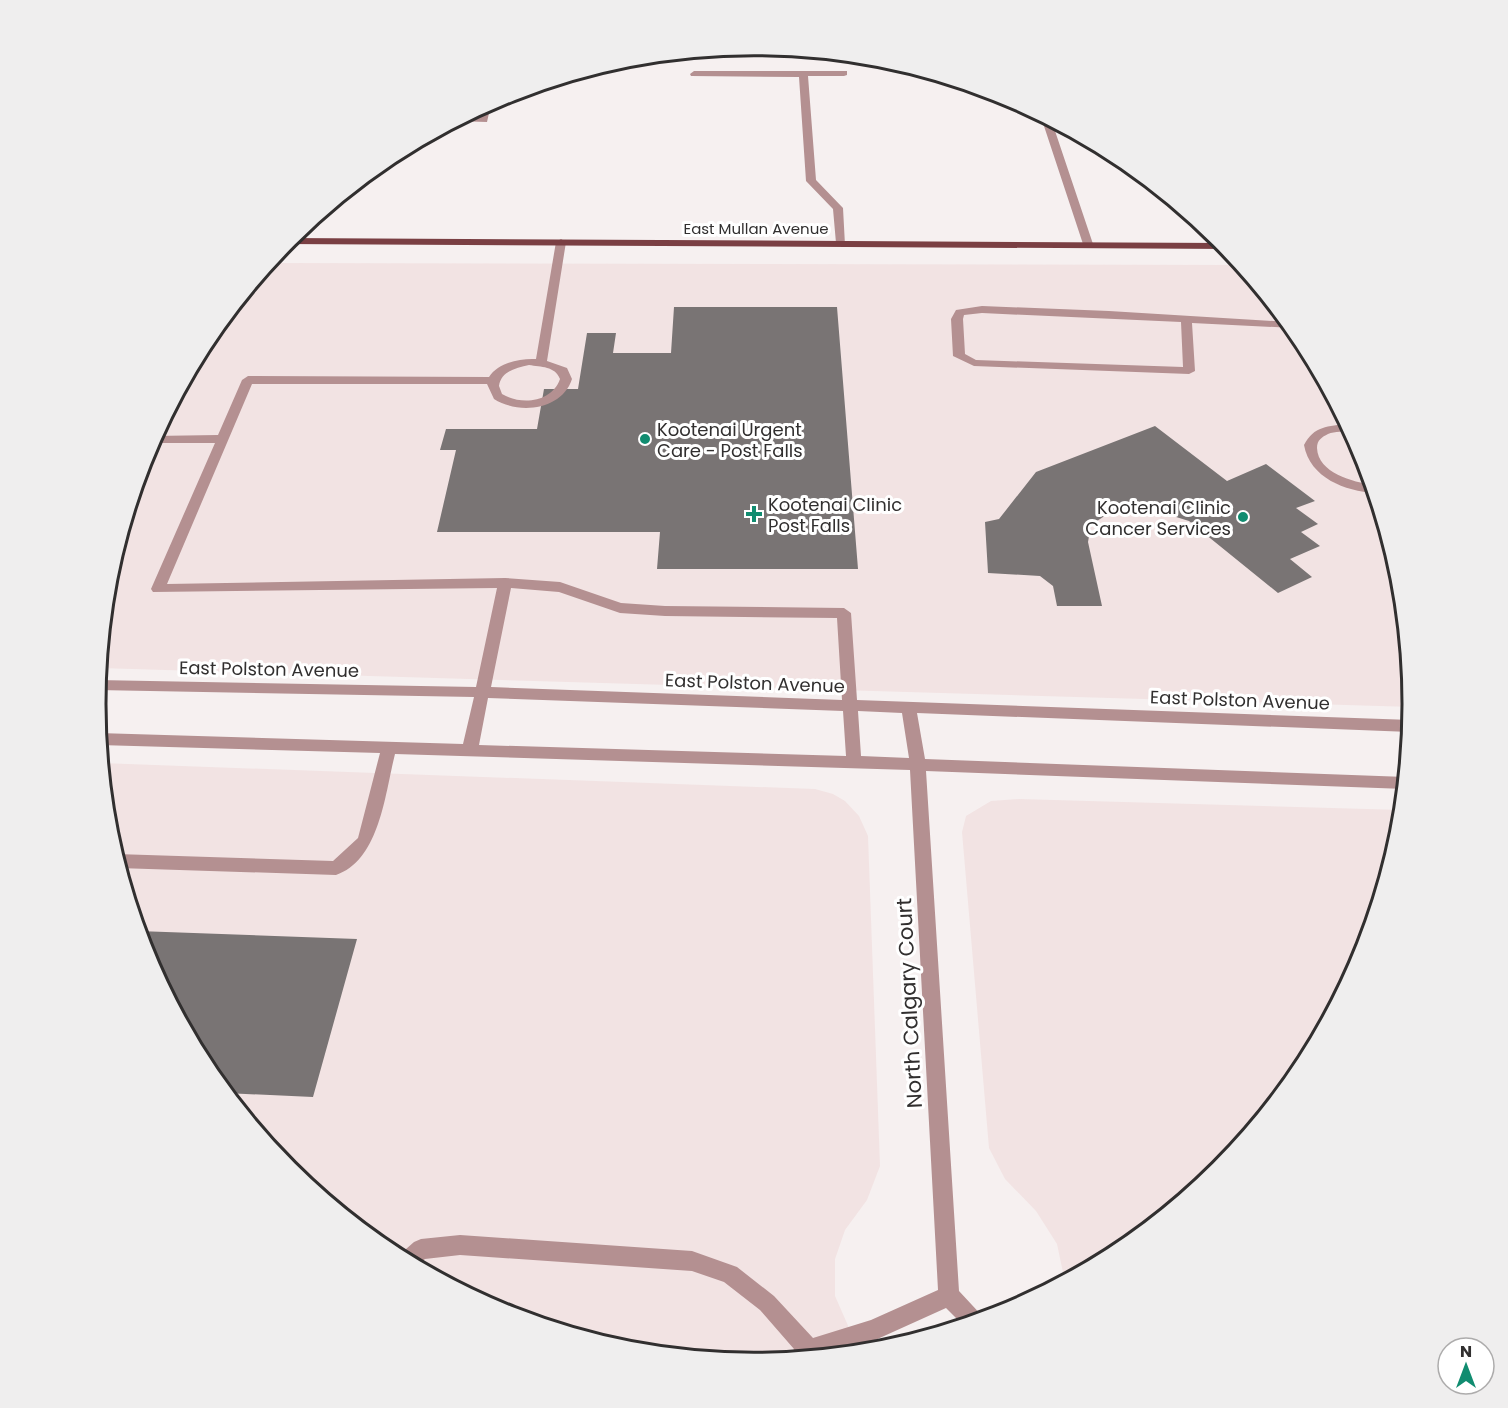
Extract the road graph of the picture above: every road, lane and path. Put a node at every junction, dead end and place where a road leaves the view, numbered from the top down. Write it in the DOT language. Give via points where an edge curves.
graph roads {
  1 [pos="844,73"];
  2 [pos="694,74"];
  3 [pos="803,74"];
  4 [pos="486,114"];
  5 [pos="473,120"];
  6 [pos="1049,126"];
  7 [pos="299,241"];
  8 [pos="561,242"];
  9 [pos="841,243"];
  10 [pos="1088,244"];
  11 [pos="1214,246"];
  12 [pos="1186,320"];
  13 [pos="1279,324"];
  14 [pos="541,362"];
  15 [pos="494,381"];
  16 [pos="1341,429"];
  17 [pos="223,439"];
  18 [pos="162,440"];
  19 [pos="1365,488"];
  20 [pos="505,583"];
  21 [pos="106,685"];
  22 [pos="481,693"];
  23 [pos="852,706"];
  24 [pos="909,709"];
  25 [pos="1401,726"];
  26 [pos="107,738"];
  27 [pos="389,747"];
  28 [pos="471,750"];
  29 [pos="854,762"];
  30 [pos="918,765"];
  31 [pos="1398,783"];
  32 [pos="125,861"];
  33 [pos="413,1255"];
  34 [pos="949,1296"];
  35 [pos="969,1315"];
  36 [pos="819,1349"];
  37 [pos="801,1350"];
  1 -- 3 [label="street"];
  2 -- 3 [label="street"];
  3 -- 9 [label="street" via="811,182 838,208"];
  4 -- 5 [label="street" via="484,120"];
  6 -- 10 [label="street"];
  7 -- 8 [label="main road, East Mullan Avenue"];
  8 -- 9 [label="main road, East Mullan Avenue"];
  8 -- 14 [label="street"];
  9 -- 10 [label="main road, East Mullan Avenue"];
  10 -- 11 [label="main road, East Mullan Avenue"];
  12 -- 12 [label="street" via="1068,312 960,312 959,356 974,363 1189,371"];
  12 -- 13 [label="street"];
  14 -- 15 [label="street" via="506,368"];
  14 -- 15 [label="street" via="566,375 564,389 549,400 513,403 496,394"];
  15 -- 17 [label="street" via="248,381"];
  16 -- 19 [label="street" via="1329,430 1311,442 1313,461 1334,479"];
  17 -- 18 [label="street"];
  17 -- 20 [label="street" via="158,589"];
  20 -- 22 [label="street"];
  20 -- 23 [label="street" via="560,587 620,608 844,613"];
  21 -- 22 [label="street, East Polston Avenue"];
  22 -- 23 [label="street, East Polston Avenue"];
  22 -- 28 [label="street"];
  23 -- 24 [label="street, East Polston Avenue"];
  23 -- 29 [label="street"];
  24 -- 25 [label="street, East Polston Avenue"];
  24 -- 30 [label="street, North Calgary Court"];
  26 -- 27 [label="street"];
  27 -- 28 [label="street"];
  27 -- 32 [label="street" via="365,841 336,868"];
  28 -- 29 [label="street"];
  29 -- 30 [label="street"];
  30 -- 31 [label="street"];
  30 -- 34 [label="street, North Calgary Court"];
  33 -- 37 [label="street" via="421,1249 460,1245 692,1261 730,1274 767,1303"];
  34 -- 35 [label="street"];
  34 -- 36 [label="street"];
}
